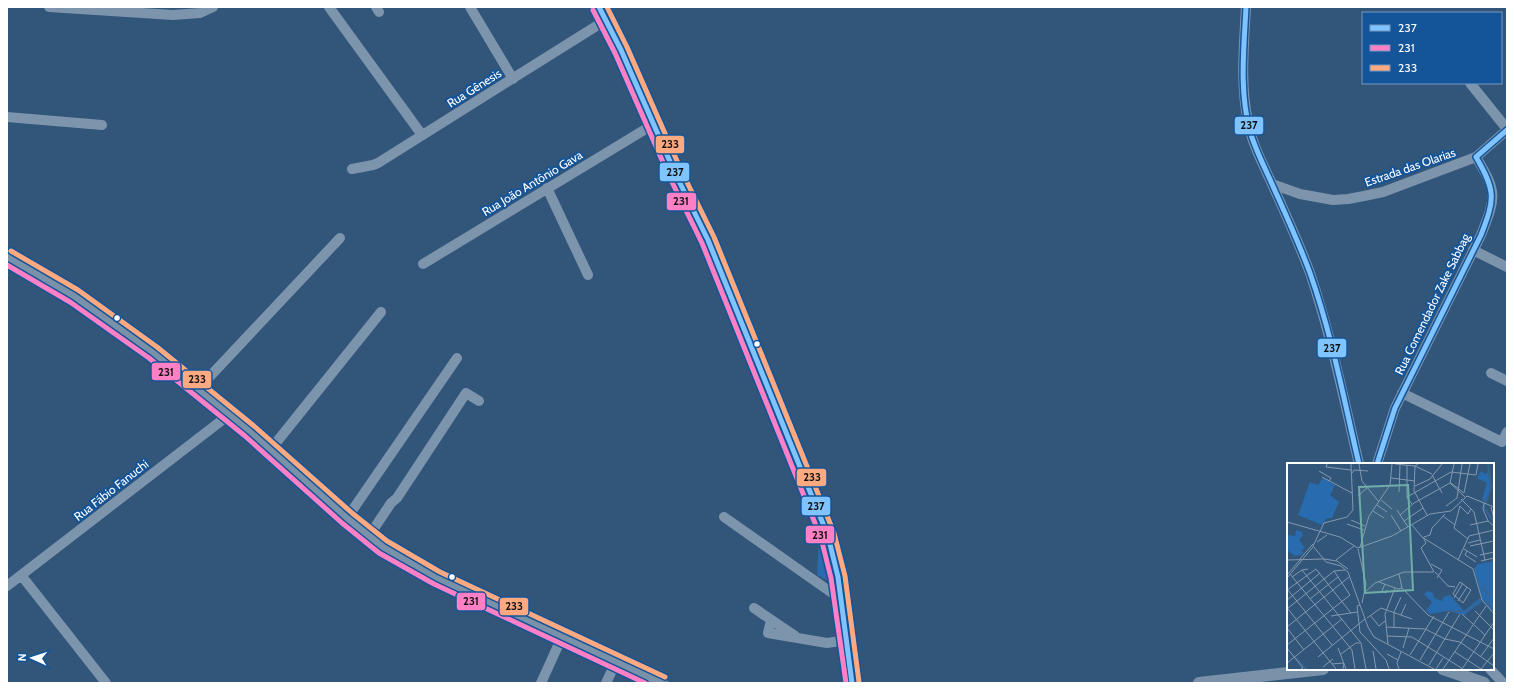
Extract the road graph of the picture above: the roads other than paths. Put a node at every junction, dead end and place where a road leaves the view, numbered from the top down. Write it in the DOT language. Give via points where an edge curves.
graph roads {
  1 [pos="49,7"];
  2 [pos="213,7"];
  3 [pos="329,7"];
  4 [pos="470,7"];
  5 [pos="599,7"];
  6 [pos="1246,7"];
  7 [pos="171,11"];
  8 [pos="606,20"];
  9 [pos="513,79"];
  10 [pos="1471,84"];
  11 [pos="7,117"];
  12 [pos="654,124"];
  13 [pos="102,125"];
  14 [pos="1507,130"];
  15 [pos="422,135"];
  16 [pos="1476,158"];
  17 [pos="352,169"];
  18 [pos="1272,184"];
  19 [pos="547,188"];
  20 [pos="340,238"];
  21 [pos="1473,250"];
  22 [pos="7,257"];
  23 [pos="423,264"];
  24 [pos="1507,267"];
  25 [pos="588,275"];
  26 [pos="381,312"];
  27 [pos="457,358"];
  28 [pos="1491,373"];
  29 [pos="1507,380"];
  30 [pos="199,388"];
  31 [pos="1402,393"];
  32 [pos="479,401"];
  33 [pos="230,414"];
  34 [pos="1507,432"];
  35 [pos="271,449"];
  36 [pos="1359,463"];
  37 [pos="1377,463"];
  38 [pos="724,517"];
  39 [pos="348,518"];
  40 [pos="369,536"];
  41 [pos="21,575"];
  42 [pos="7,586"];
  43 [pos="842,600"];
  44 [pos="754,608"];
  45 [pos="562,637"];
  46 [pos="847,640"];
  47 [pos="616,662"];
  48 [pos="1314,670"];
  49 [pos="1446,670"];
  50 [pos="1491,670"];
  51 [pos="852,681"];
  52 [pos="106,683"];
  53 [pos="542,683"];
  54 [pos="606,683"];
  55 [pos="662,683"];
  56 [pos="1199,683"];
  57 [pos="1484,683"];
  58 [pos="1503,683"];
  1 -- 7 [label="street"];
  2 -- 7 [label="street" via="200,13"];
  3 -- 15 [label="street"];
  4 -- 9 [label="street"];
  5 -- 8 [label="main road"];
  6 -- 18 [label="street" via="1246,107 1251,134"];
  8 -- 9 [label="street, Rua Gênesis"];
  8 -- 12 [label="main road"];
  9 -- 15 [label="street, Rua Gênesis"];
  10 -- 14 [label="street"];
  11 -- 13 [label="street"];
  12 -- 19 [label="street, Rua João Antônio Gava"];
  12 -- 43 [label="main road" via="708,240 823,524 834,556"];
  14 -- 16 [label="street"];
  15 -- 17 [label="street, Rua Gênesis" via="378,163"];
  16 -- 18 [label="street, Estrada das Olarias" via="1383,192 1348,199 1315,197"];
  16 -- 21 [label="street, Rua Comendador Zake Sabbag" via="1491,182 1493,200"];
  18 -- 36 [label="street" via="1312,280 1330,341"];
  19 -- 23 [label="street, Rua João Antônio Gava"];
  19 -- 25 [label="street"];
  20 -- 30 [label="street"];
  21 -- 24 [label="street"];
  21 -- 31 [label="street, Rua Comendador Zake Sabbag"];
  22 -- 30 [label="main road" via="100,314"];
  26 -- 35 [label="street"];
  27 -- 39 [label="street"];
  28 -- 29 [label="street"];
  30 -- 33 [label="main road"];
  31 -- 34 [label="street" via="1502,442"];
  31 -- 37 [label="street, Rua Comendador Zake Sabbag" via="1390,421"];
  32 -- 40 [label="street" via="466,393"];
  33 -- 35 [label="main road"];
  33 -- 41 [label="street, Rua Fábio Fanuchi"];
  35 -- 39 [label="main road"];
  38 -- 43 [label="street"];
  39 -- 40 [label="main road"];
  40 -- 45 [label="main road" via="418,569"];
  41 -- 42 [label="street, Rua Fábio Fanuchi"];
  41 -- 52 [label="street"];
  43 -- 46 [label="main road"];
  44 -- 46 [label="street" via="771,620 768,633 827,643"];
  45 -- 47 [label="main road"];
  45 -- 53 [label="street"];
  46 -- 51 [label="main road"];
  47 -- 54 [label="street"];
  47 -- 55 [label="main road"];
  48 -- 56 [label="main road"];
  49 -- 57 [label="main road"];
  50 -- 58 [label="street"];
}
